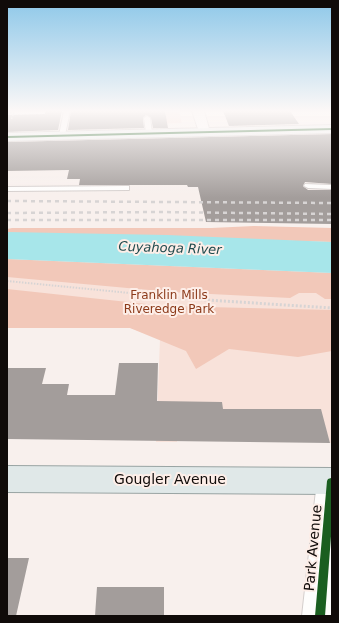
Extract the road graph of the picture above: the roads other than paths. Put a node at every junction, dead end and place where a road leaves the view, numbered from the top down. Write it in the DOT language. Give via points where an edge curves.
graph roads {
  1 [pos="308,186"];
  2 [pos="332,187"];
  3 [pos="126,188"];
  4 [pos="7,189"];
  5 [pos="7,479"];
  6 [pos="332,481"];
  7 [pos="320,616"];
  1 -- 2 [label="lane"];
  3 -- 4 [label="lane"];
  5 -- 6 [label="main road, Gougler Avenue"];
  6 -- 7 [label="street, Park Avenue"];
}
